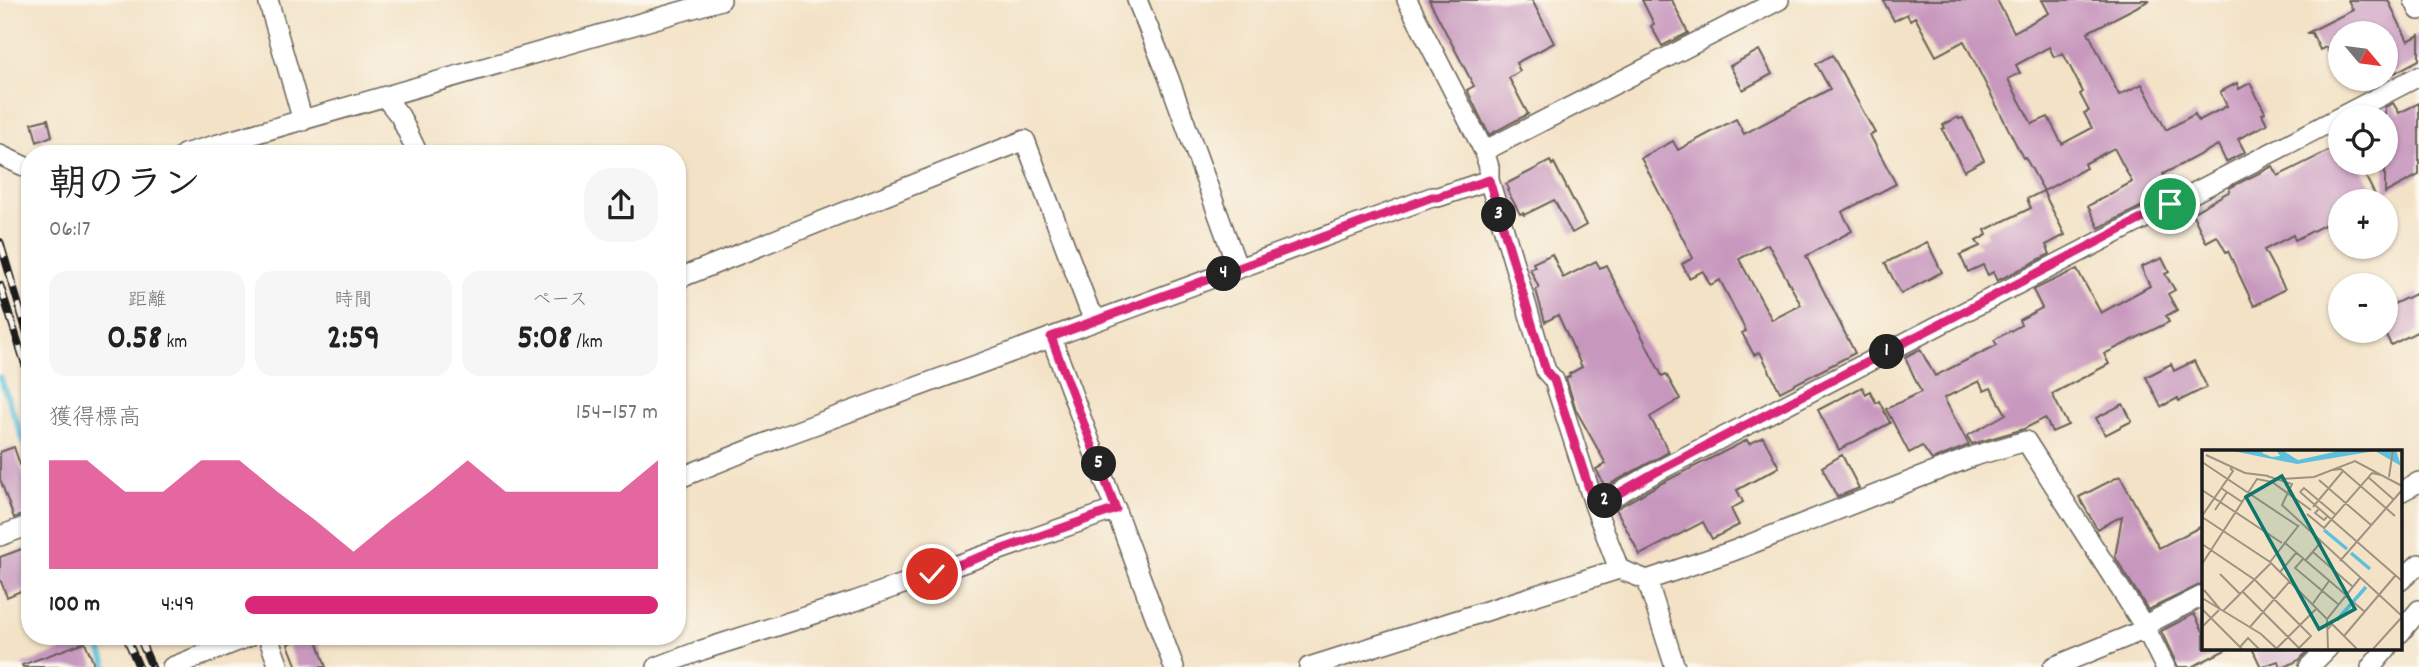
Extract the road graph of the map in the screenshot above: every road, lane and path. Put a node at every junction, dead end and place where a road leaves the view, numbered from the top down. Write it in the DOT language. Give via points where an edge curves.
graph roads {
  1 [pos="268,0"];
  2 [pos="721,0"];
  3 [pos="1137,0"];
  4 [pos="1407,0"];
  5 [pos="1779,0"];
  6 [pos="2414,0"];
  7 [pos="2419,10"];
  8 [pos="2419,76"];
  9 [pos="385,97"];
  10 [pos="303,121"];
  11 [pos="216,145"];
  12 [pos="414,145"];
  13 [pos="1484,151"];
  14 [pos="0,155"];
  15 [pos="21,165"];
  16 [pos="1489,180"];
  17 [pos="1238,269"];
  18 [pos="686,275"];
  19 [pos="1099,320"];
  20 [pos="1051,337"];
  21 [pos="686,475"];
  22 [pos="2419,482"];
  23 [pos="2402,491"];
  24 [pos="1595,507"];
  25 [pos="1116,509"];
  26 [pos="21,528"];
  27 [pos="0,536"];
  28 [pos="2419,564"];
  29 [pos="1619,569"];
  30 [pos="2402,579"];
  31 [pos="1647,580"];
  32 [pos="2202,596"];
  33 [pos="2419,610"];
  34 [pos="2146,629"];
  35 [pos="2402,631"];
  36 [pos="228,645"];
  37 [pos="271,645"];
  38 [pos="2326,650"];
  39 [pos="2385,650"];
  40 [pos="172,667"];
  41 [pos="279,667"];
  42 [pos="657,667"];
  43 [pos="1174,667"];
  44 [pos="1310,667"];
  45 [pos="1675,667"];
  46 [pos="2053,667"];
  47 [pos="2165,667"];
  48 [pos="2309,667"];
  49 [pos="2371,667"];
  1 -- 10 [label="street"];
  2 -- 9 [label="street"];
  3 -- 17 [label="street"];
  4 -- 13 [label="street"];
  5 -- 13 [label="street"];
  6 -- 7 [label="street"];
  8 -- 24 [label="street"];
  9 -- 10 [label="street"];
  9 -- 12 [label="street"];
  10 -- 11 [label="street"];
  13 -- 16 [label="street"];
  14 -- 15 [label="street"];
  16 -- 17 [label="street"];
  16 -- 24 [label="street" via="1546,371 1554,380"];
  17 -- 19 [label="street"];
  18 -- 19 [label="street" via="1025,140 1089,309"];
  19 -- 20 [label="street"];
  20 -- 21 [label="street"];
  20 -- 25 [label="street"];
  22 -- 23 [label="street"];
  24 -- 29 [label="street"];
  25 -- 42 [label="street"];
  25 -- 43 [label="street"];
  26 -- 27 [label="street"];
  28 -- 30 [label="street"];
  29 -- 31 [label="street"];
  29 -- 44 [label="street"];
  31 -- 34 [label="street" via="1974,456 2026,441"];
  31 -- 45 [label="street"];
  32 -- 34 [label="street"];
  33 -- 35 [label="street"];
  34 -- 46 [label="street"];
  34 -- 47 [label="street"];
  36 -- 40 [label="street"];
  37 -- 41 [label="street"];
  38 -- 48 [label="street"];
  39 -- 49 [label="street"];
}
